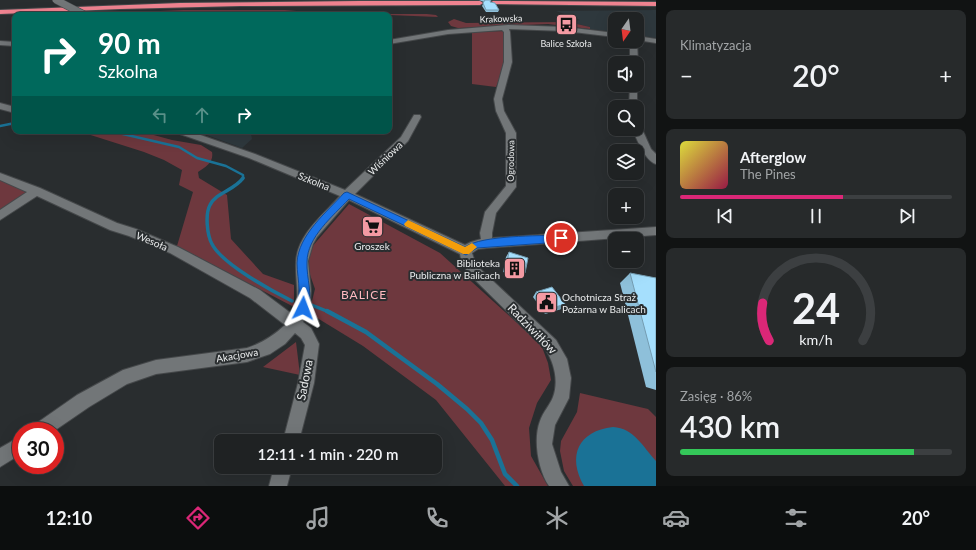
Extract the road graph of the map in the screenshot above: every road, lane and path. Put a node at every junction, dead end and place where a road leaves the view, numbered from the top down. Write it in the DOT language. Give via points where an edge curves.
graph roads {
  1 [pos="56,0"];
  2 [pos="131,0"];
  3 [pos="480,3"];
  4 [pos="492,3"];
  5 [pos="656,4"];
  6 [pos="185,5"];
  7 [pos="0,7"];
  8 [pos="0,12"];
  9 [pos="67,12"];
  10 [pos="79,12"];
  11 [pos="12,15"];
  12 [pos="0,16"];
  13 [pos="504,28"];
  14 [pos="608,35"];
  15 [pos="644,39"];
  16 [pos="392,41"];
  17 [pos="656,41"];
  18 [pos="0,43"];
  19 [pos="12,44"];
  20 [pos="0,106"];
  21 [pos="12,109"];
  22 [pos="417,117"];
  23 [pos="189,134"];
  24 [pos="640,136"];
  25 [pos="656,161"];
  26 [pos="0,176"];
  27 [pos="36,191"];
  28 [pos="347,195"];
  29 [pos="0,216"];
  30 [pos="656,230"];
  31 [pos="487,243"];
  32 [pos="466,251"];
  33 [pos="294,325"];
  34 [pos="53,422"];
  35 [pos="293,434"];
  36 [pos="12,450"];
  37 [pos="0,458"];
  38 [pos="282,474"];
  39 [pos="278,486"];
  40 [pos="560,486"];
  1 -- 10 [label="street, bridge"];
  2 -- 7 [label="highway"];
  3 -- 6 [label="highway" via="305,2"];
  4 -- 5 [label="highway"];
  6 -- 8 [label="highway"];
  6 -- 9 [label="highway"];
  11 -- 12 [label="highway"];
  13 -- 14 [label="street, Krakowska" via="552,28"];
  13 -- 16 [label="street, Krakowska" via="450,31"];
  13 -- 31 [label="street, Ogrodowa" via="507,68 498,98 500,111 511,133 511,187 491,212 486,233"];
  15 -- 17 [label="street"];
  18 -- 19 [label="street"];
  20 -- 21 [label="street"];
  22 -- 28 [label="street, Wiśniowa" via="406,139"];
  23 -- 28 [label="street, Szkolna" via="252,156"];
  24 -- 25 [label="street"];
  26 -- 27 [label="street, Wesoła"];
  27 -- 29 [label="street"];
  27 -- 33 [label="street, Wesoła" via="114,227 174,250 255,294"];
  28 -- 32 [label="street, Szkolna"];
  28 -- 33 [label="street, Akacjowa" via="312,234 307,244 302,261 303,308"];
  30 -- 31 [label="street"];
  31 -- 32 [label="street" via="475,245"];
  32 -- 40 [label="street, Radziwiłłów" via="466,259 472,269 551,345 560,359 563,378 561,398 547,423 544,444 553,476"];
  33 -- 34 [label="street, Akacjowa" via="265,349 247,355 156,367 123,378"];
  33 -- 35 [label="street, Sadowa" via="306,334 312,344 306,383"];
  36 -- 37 [label="street"];
  38 -- 39 [label="street"];
}
